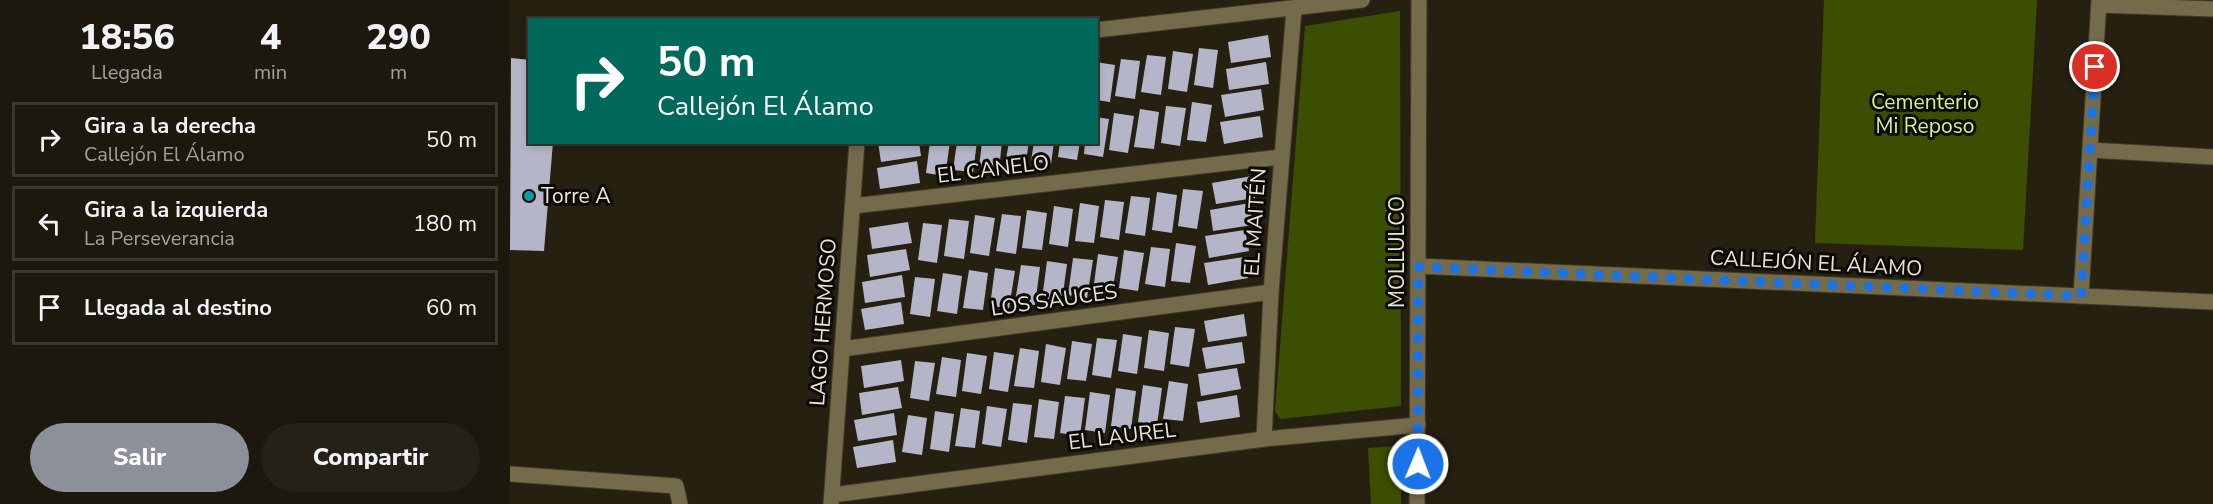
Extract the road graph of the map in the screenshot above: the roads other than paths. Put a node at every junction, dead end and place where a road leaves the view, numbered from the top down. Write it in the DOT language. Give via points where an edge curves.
graph roads {
  1 [pos="1362,0"];
  2 [pos="1419,0"];
  3 [pos="2099,2"];
  4 [pos="1294,9"];
  5 [pos="2213,9"];
  6 [pos="1098,30"];
  7 [pos="856,144"];
  8 [pos="2090,150"];
  9 [pos="1281,157"];
  10 [pos="2213,157"];
  11 [pos="853,206"];
  12 [pos="1418,267"];
  13 [pos="1271,292"];
  14 [pos="2081,296"];
  15 [pos="2213,302"];
  16 [pos="842,349"];
  17 [pos="1418,425"];
  18 [pos="1264,439"];
  19 [pos="510,474"];
  20 [pos="832,499"];
  21 [pos="680,504"];
  22 [pos="1417,504"];
  1 -- 4 [label="street"];
  2 -- 12 [label="street, MOLLULCO"];
  3 -- 5 [label="street"];
  3 -- 8 [label="street"];
  4 -- 6 [label="street"];
  4 -- 9 [label="street, EL MAITÉN"];
  7 -- 11 [label="street, LAGO HERMOSO"];
  8 -- 10 [label="street"];
  8 -- 14 [label="street"];
  9 -- 11 [label="street, EL CANELO"];
  9 -- 13 [label="street, EL MAITÉN"];
  11 -- 16 [label="street, LAGO HERMOSO"];
  12 -- 14 [label="street, CALLEJÓN EL ÁLAMO"];
  12 -- 17 [label="street, MOLLULCO"];
  13 -- 16 [label="street, LOS SAUCES"];
  13 -- 18 [label="street, EL MAITÉN"];
  14 -- 15 [label="street, CALLEJÓN EL ÁLAMO"];
  16 -- 20 [label="street, LAGO HERMOSO"];
  17 -- 18 [label="street, EL LAUREL"];
  17 -- 22 [label="street, MOLLULCO"];
  18 -- 20 [label="street, EL LAUREL"];
  19 -- 21 [label="street" via="676,486"];
}
